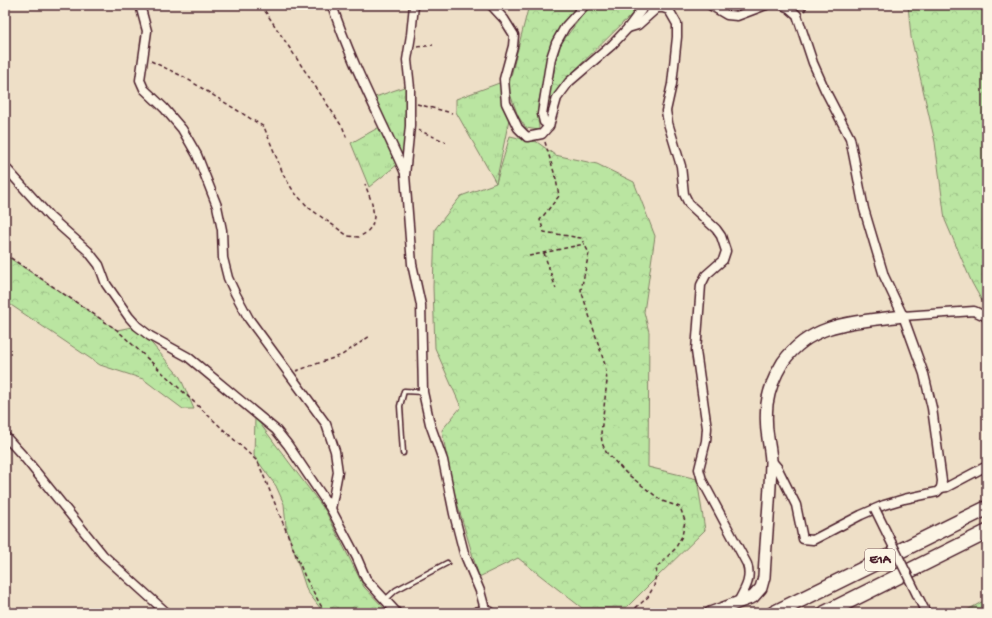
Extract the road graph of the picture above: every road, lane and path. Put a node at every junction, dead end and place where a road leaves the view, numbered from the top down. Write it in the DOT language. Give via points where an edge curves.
graph roads {
  1 [pos="140,5"];
  2 [pos="261,5"];
  3 [pos="332,5"];
  4 [pos="414,5"];
  5 [pos="491,5"];
  6 [pos="585,5"];
  7 [pos="645,5"];
  8 [pos="710,5"];
  9 [pos="766,5"];
  10 [pos="782,5"];
  11 [pos="628,28"];
  12 [pos="433,46"];
  13 [pos="409,48"];
  14 [pos="144,58"];
  15 [pos="410,102"];
  16 [pos="452,113"];
  17 [pos="410,126"];
  18 [pos="549,126"];
  19 [pos="542,134"];
  20 [pos="347,139"];
  21 [pos="446,142"];
  22 [pos="5,167"];
  23 [pos="406,175"];
  24 [pos="365,184"];
  25 [pos="584,244"];
  26 [pos="543,253"];
  27 [pos="5,254"];
  28 [pos="529,256"];
  29 [pos="556,289"];
  30 [pos="903,316"];
  31 [pos="987,317"];
  32 [pos="370,336"];
  33 [pos="288,374"];
  34 [pos="423,392"];
  35 [pos="5,436"];
  36 [pos="403,453"];
  37 [pos="771,460"];
  38 [pos="987,467"];
  39 [pos="940,488"];
  40 [pos="987,508"];
  41 [pos="331,509"];
  42 [pos="875,509"];
  43 [pos="987,532"];
  44 [pos="447,563"];
  45 [pos="385,600"];
  46 [pos="738,602"];
  47 [pos="5,608"];
  48 [pos="485,612"];
  49 [pos="9,613"];
  50 [pos="167,613"];
  51 [pos="325,613"];
  52 [pos="397,613"];
  53 [pos="630,613"];
  54 [pos="710,613"];
  55 [pos="774,613"];
  56 [pos="825,613"];
  57 [pos="926,613"];
  1 -- 14 [label="street" via="147,31"];
  2 -- 20 [label="path" via="343,128"];
  3 -- 23 [label="street" via="362,82"];
  4 -- 13 [label="street"];
  5 -- 19 [label="street" via="514,35 504,79 506,103 518,128 527,137"];
  6 -- 18 [label="street" via="565,27 553,53 542,114 544,122"];
  7 -- 11 [label="street"];
  8 -- 9 [label="street" via="727,15 737,16"];
  10 -- 30 [label="street" via="797,15 813,63 850,138 864,209 884,276"];
  11 -- 18 [label="street" via="569,82 557,98"];
  11 -- 46 [label="street" via="638,25 657,8 669,10 677,24 672,84 666,111 668,123 681,166 684,194 689,204 722,236 726,251 722,260 701,285 696,351 707,428 699,469 702,480 750,572 748,584"];
  12 -- 13 [label="path"];
  13 -- 15 [label="street" via="407,60"];
  14 -- 24 [label="path" via="184,77 264,127 284,176 294,192 308,208 348,236 359,237 372,226 372,203"];
  14 -- 33 [label="street" via="140,80 144,89 182,129 203,169 217,206 222,230 223,258 235,294"];
  15 -- 16 [label="path"];
  15 -- 17 [label="street"];
  17 -- 21 [label="path"];
  17 -- 23 [label="street"];
  18 -- 19 [label="street"];
  19 -- 25 [label="path" via="559,196 540,220 544,232 581,238"];
  22 -- 41 [label="street" via="50,217 88,251 99,265 106,284 137,326 188,357 276,430"];
  23 -- 34 [label="street" via="412,264 421,305"];
  25 -- 26 [label="path"];
  25 -- 53 [label="path" via="589,253 581,290 605,365 607,380 602,443 606,452 626,474 662,501 680,507 684,521 682,536 675,549 657,567 654,586 648,597"];
  26 -- 28 [label="path"];
  26 -- 29 [label="path"];
  27 -- 51 [label="path" via="117,330 258,462 305,577"];
  30 -- 31 [label="street" via="974,311"];
  30 -- 37 [label="street" via="840,325 816,333 801,342 787,357 777,371 767,404 766,420"];
  30 -- 39 [label="street" via="924,374 932,408 942,481"];
  32 -- 33 [label="path" via="342,355"];
  33 -- 41 [label="street" via="326,424 335,451 338,472"];
  34 -- 36 [label="lane" via="404,391 400,406"];
  34 -- 48 [label="street" via="464,554 480,591"];
  35 -- 50 [label="street" via="103,555"];
  37 -- 42 [label="street" via="796,505 803,539 813,540"];
  37 -- 46 [label="street" via="764,577 761,588 753,597"];
  38 -- 39 [label="street" via="948,487"];
  39 -- 42 [label="street" via="937,492"];
  40 -- 55 [label="highway, E1A"];
  41 -- 45 [label="street" via="366,579"];
  42 -- 57 [label="street, bridge"];
  43 -- 56 [label="highway, E1A"];
  44 -- 45 [label="lane" via="396,590"];
  45 -- 52 [label="street"];
  46 -- 54 [label="street"];
  47 -- 49 [label="street"];
}
